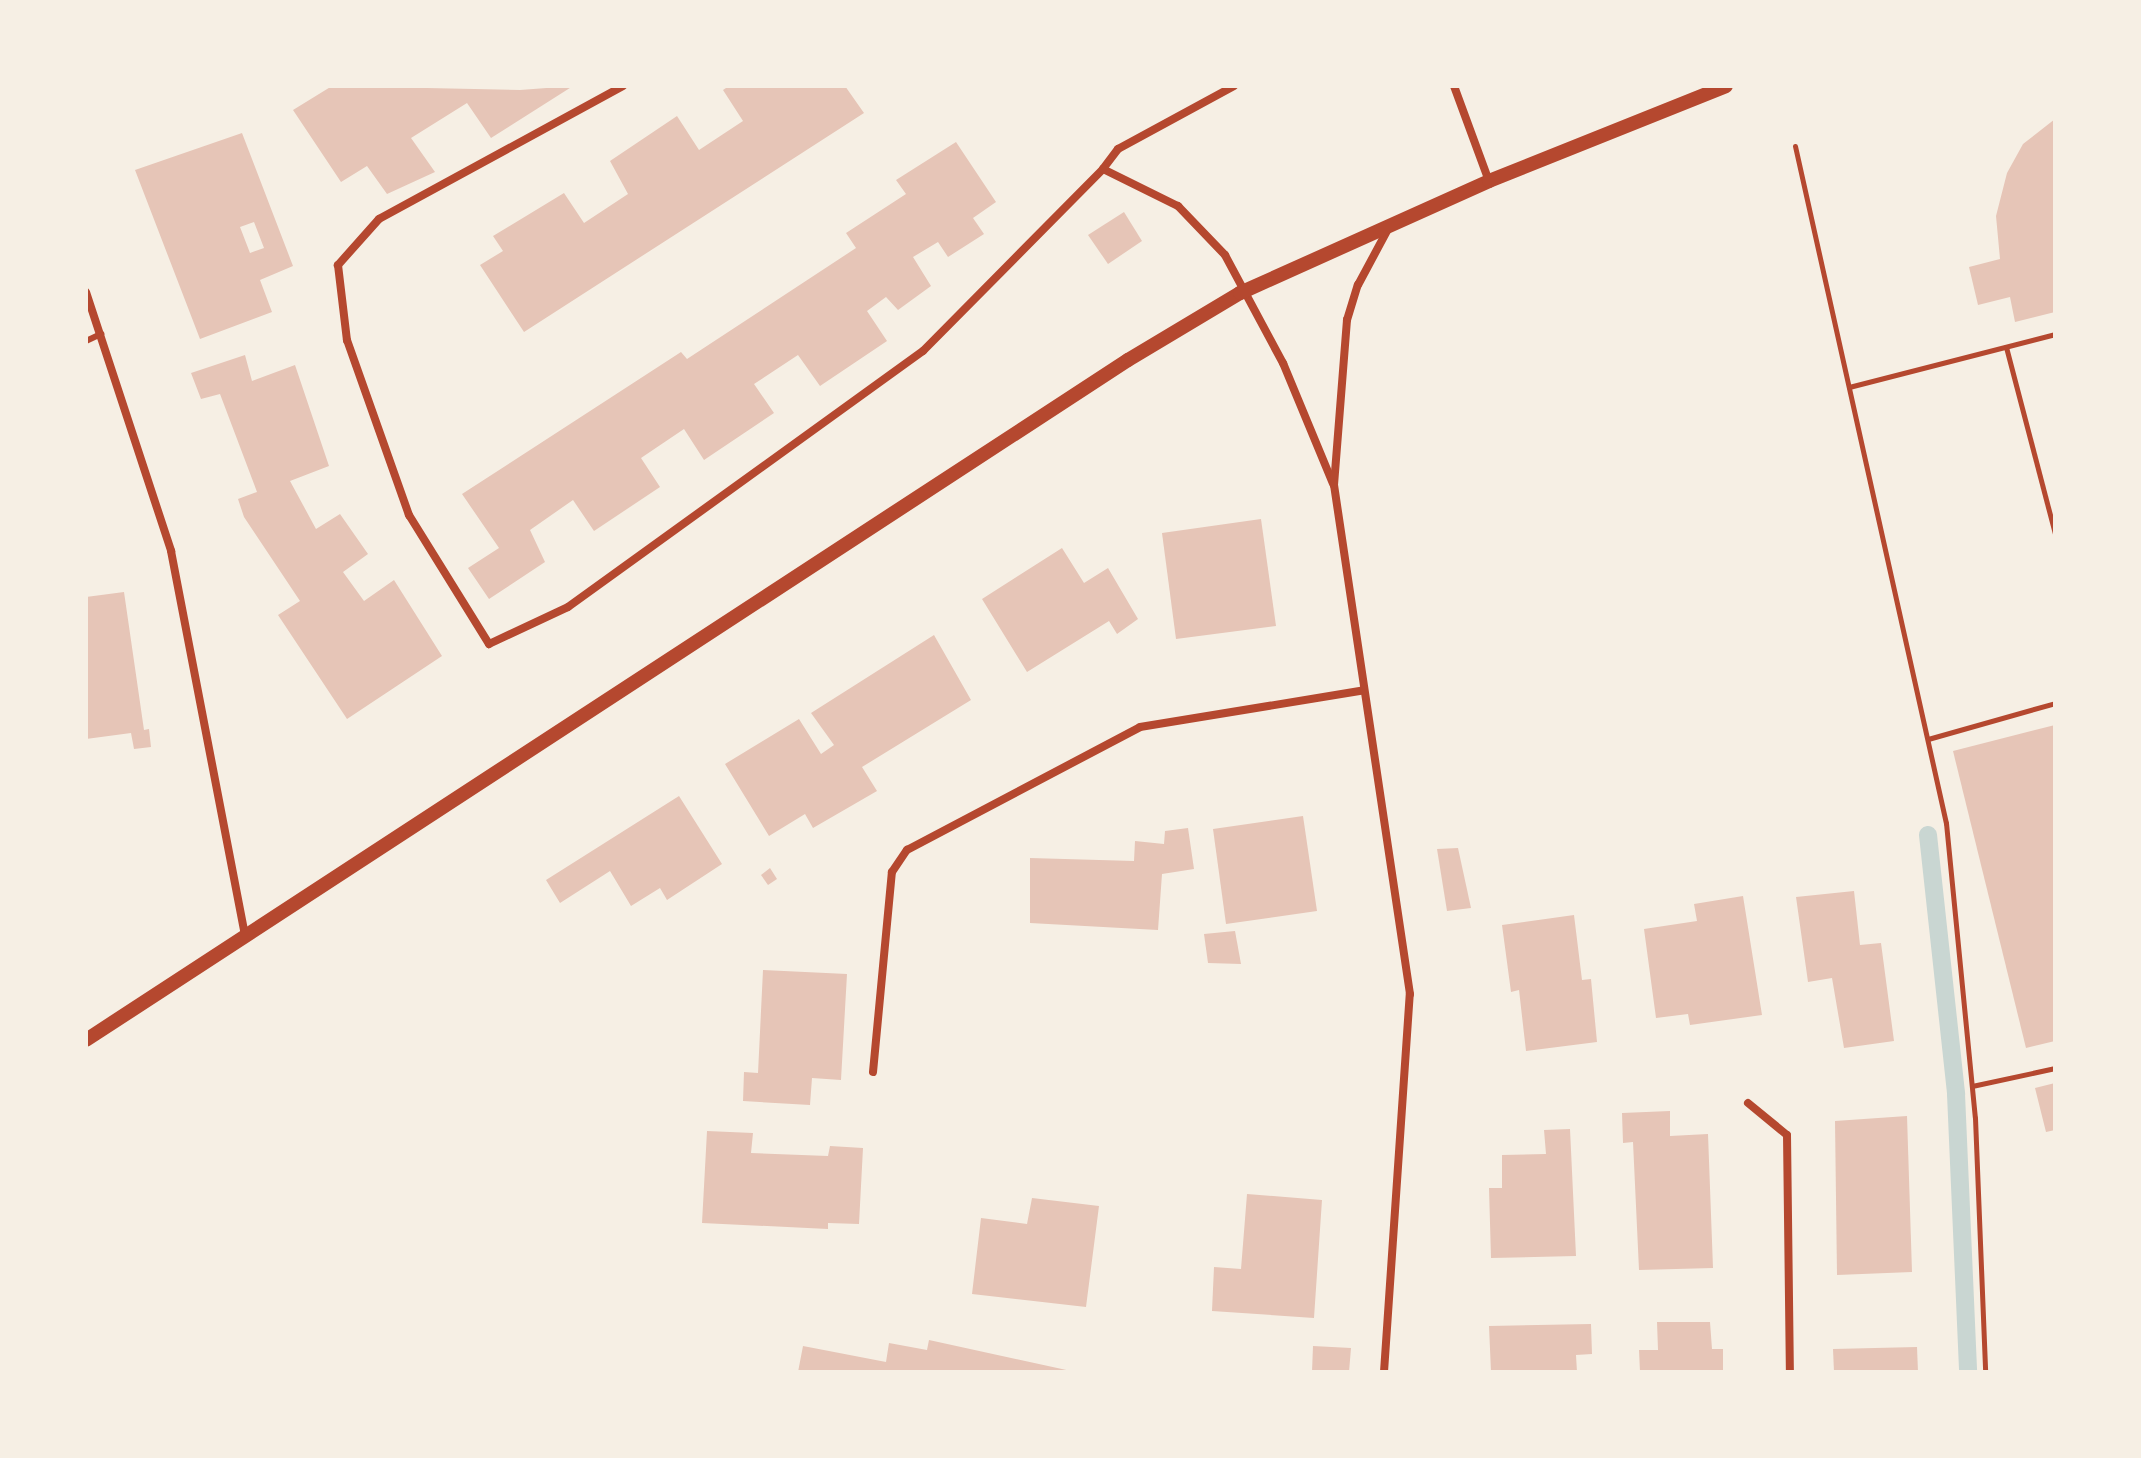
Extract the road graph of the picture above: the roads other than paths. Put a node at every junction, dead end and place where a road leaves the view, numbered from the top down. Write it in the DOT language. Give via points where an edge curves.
graph roads {
  1 [pos="623,86"];
  2 [pos="1234,86"];
  3 [pos="1454,86"];
  4 [pos="1726,86"];
  5 [pos="1103,169"];
  6 [pos="1489,181"];
  7 [pos="1391,225"];
  8 [pos="86,292"];
  9 [pos="1240,293"];
  10 [pos="101,334"];
  11 [pos="86,341"];
  12 [pos="1334,485"];
  13 [pos="1361,691"];
  14 [pos="245,934"];
  15 [pos="86,1040"];
  16 [pos="873,1072"];
  17 [pos="1748,1103"];
  18 [pos="1384,1372"];
  19 [pos="1790,1372"];
  1 -- 5 [label="street" via="379,219 338,265 347,340 409,515 489,644 568,607 923,351"];
  2 -- 5 [label="street" via="1118,149"];
  3 -- 6 [label="street"];
  4 -- 6 [label="street"];
  5 -- 9 [label="street" via="1178,206 1225,255"];
  6 -- 7 [label="street"];
  7 -- 9 [label="street"];
  7 -- 12 [label="street" via="1358,285 1347,320"];
  8 -- 10 [label="street"];
  9 -- 12 [label="street" via="1283,363"];
  9 -- 14 [label="street" via="1128,360"];
  10 -- 11 [label="lane"];
  10 -- 14 [label="street" via="171,551"];
  12 -- 13 [label="street"];
  13 -- 16 [label="street" via="1140,727 907,850 892,872"];
  13 -- 18 [label="street" via="1410,994"];
  14 -- 15 [label="street"];
  17 -- 19 [label="street" via="1787,1135"];
}
